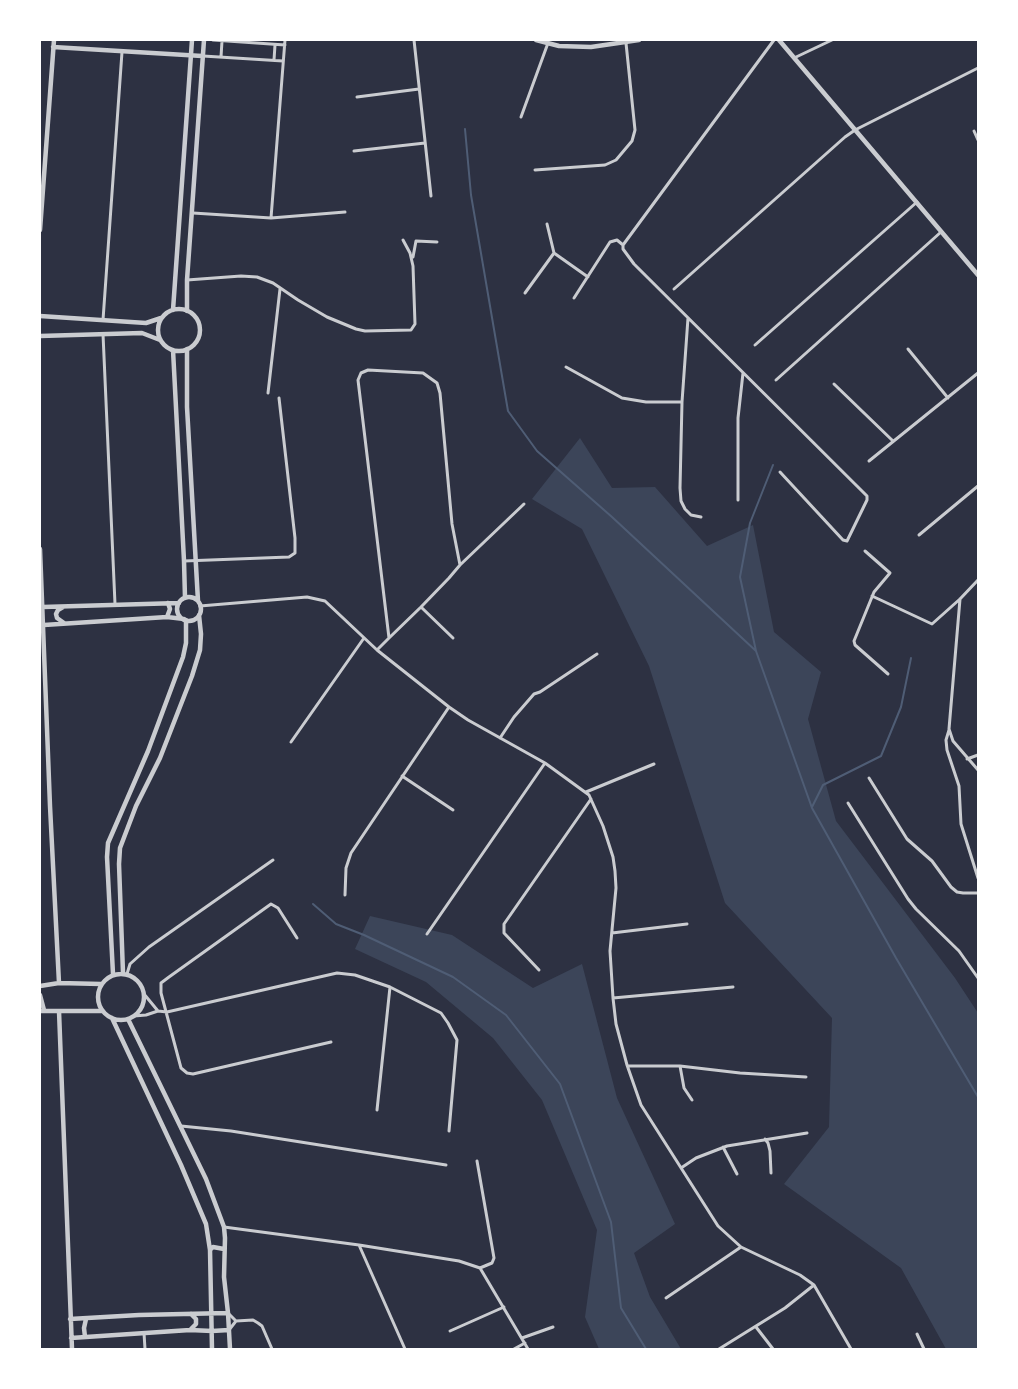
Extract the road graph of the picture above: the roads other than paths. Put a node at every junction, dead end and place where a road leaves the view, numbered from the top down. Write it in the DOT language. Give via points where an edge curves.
graph roads {
  1 [pos="54,40"];
  2 [pos="192,40"];
  3 [pos="204,40"];
  4 [pos="213,40"];
  5 [pos="222,40"];
  6 [pos="285,40"];
  7 [pos="414,40"];
  8 [pos="536,40"];
  9 [pos="639,40"];
  10 [pos="774,40"];
  11 [pos="779,40"];
  12 [pos="832,40"];
  13 [pos="548,43"];
  14 [pos="626,43"];
  15 [pos="275,45"];
  16 [pos="285,45"];
  17 [pos="53,47"];
  18 [pos="122,52"];
  19 [pos="202,56"];
  20 [pos="190,57"];
  21 [pos="221,58"];
  22 [pos="794,58"];
  23 [pos="274,60"];
  24 [pos="283,61"];
  25 [pos="978,68"];
  26 [pos="420,88"];
  27 [pos="357,97"];
  28 [pos="521,117"];
  29 [pos="855,130"];
  30 [pos="974,131"];
  31 [pos="978,140"];
  32 [pos="425,143"];
  33 [pos="354,151"];
  34 [pos="535,170"];
  35 [pos="431,196"];
  36 [pos="916,202"];
  37 [pos="345,212"];
  38 [pos="193,213"];
  39 [pos="271,218"];
  40 [pos="547,224"];
  41 [pos="40,230"];
  42 [pos="941,232"];
  43 [pos="403,240"];
  44 [pos="437,242"];
  45 [pos="624,246"];
  46 [pos="554,253"];
  47 [pos="412,260"];
  48 [pos="978,275"];
  49 [pos="588,277"];
  50 [pos="187,280"];
  51 [pos="280,289"];
  52 [pos="674,289"];
  53 [pos="526,294"];
  54 [pos="574,298"];
  55 [pos="173,310"];
  56 [pos="187,311"];
  57 [pos="40,316"];
  58 [pos="162,318"];
  59 [pos="688,318"];
  60 [pos="103,320"];
  61 [pos="103,334"];
  62 [pos="40,336"];
  63 [pos="161,340"];
  64 [pos="755,345"];
  65 [pos="187,349"];
  66 [pos="908,349"];
  67 [pos="173,350"];
  68 [pos="566,367"];
  69 [pos="743,372"];
  70 [pos="978,373"];
  71 [pos="776,380"];
  72 [pos="834,384"];
  73 [pos="268,393"];
  74 [pos="279,398"];
  75 [pos="948,398"];
  76 [pos="682,402"];
  77 [pos="175,407"];
  78 [pos="187,407"];
  79 [pos="893,441"];
  80 [pos="869,461"];
  81 [pos="780,472"];
  82 [pos="978,486"];
  83 [pos="738,500"];
  84 [pos="524,504"];
  85 [pos="701,517"];
  86 [pos="195,531"];
  87 [pos="182,532"];
  88 [pos="919,536"];
  89 [pos="40,549"];
  90 [pos="865,551"];
  91 [pos="196,560"];
  92 [pos="184,561"];
  93 [pos="460,566"];
  94 [pos="978,580"];
  95 [pos="872,596"];
  96 [pos="184,598"];
  97 [pos="960,599"];
  98 [pos="179,602"];
  99 [pos="168,603"];
  100 [pos="115,604"];
  101 [pos="199,604"];
  102 [pos="43,607"];
  103 [pos="64,607"];
  104 [pos="420,607"];
  105 [pos="199,615"];
  106 [pos="167,617"];
  107 [pos="185,620"];
  108 [pos="64,623"];
  109 [pos="44,625"];
  110 [pos="364,638"];
  111 [pos="389,638"];
  112 [pos="453,638"];
  113 [pos="378,650"];
  114 [pos="597,654"];
  115 [pos="888,674"];
  116 [pos="449,706"];
  117 [pos="949,729"];
  118 [pos="500,738"];
  119 [pos="291,742"];
  120 [pos="978,755"];
  121 [pos="968,758"];
  122 [pos="545,763"];
  123 [pos="654,764"];
  124 [pos="978,770"];
  125 [pos="402,776"];
  126 [pos="870,778"];
  127 [pos="586,792"];
  128 [pos="590,799"];
  129 [pos="848,803"];
  130 [pos="453,810"];
  131 [pos="108,843"];
  132 [pos="120,848"];
  133 [pos="273,860"];
  134 [pos="978,878"];
  135 [pos="978,893"];
  136 [pos="345,895"];
  137 [pos="687,924"];
  138 [pos="612,932"];
  139 [pos="427,934"];
  140 [pos="297,938"];
  141 [pos="539,970"];
  142 [pos="125,973"];
  143 [pos="113,974"];
  144 [pos="978,978"];
  145 [pos="59,983"];
  146 [pos="101,984"];
  147 [pos="42,986"];
  148 [pos="390,987"];
  149 [pos="733,988"];
  150 [pos="40,994"];
  151 [pos="144,994"];
  152 [pos="613,998"];
  153 [pos="42,1011"];
  154 [pos="59,1011"];
  155 [pos="102,1011"];
  156 [pos="158,1011"];
  157 [pos="167,1012"];
  158 [pos="134,1016"];
  159 [pos="112,1018"];
  160 [pos="128,1019"];
  161 [pos="330,1042"];
  162 [pos="627,1066"];
  163 [pos="680,1066"];
  164 [pos="806,1077"];
  165 [pos="692,1100"];
  166 [pos="378,1110"];
  167 [pos="180,1126"];
  168 [pos="449,1131"];
  169 [pos="807,1133"];
  170 [pos="765,1139"];
  171 [pos="723,1147"];
  172 [pos="477,1161"];
  173 [pos="446,1165"];
  174 [pos="681,1168"];
  175 [pos="771,1173"];
  176 [pos="737,1174"];
  177 [pos="224,1227"];
  178 [pos="359,1245"];
  179 [pos="741,1247"];
  180 [pos="224,1249"];
  181 [pos="210,1250"];
  182 [pos="480,1268"];
  183 [pos="814,1285"];
  184 [pos="666,1298"];
  185 [pos="504,1307"];
  186 [pos="228,1312"];
  187 [pos="190,1313"];
  188 [pos="212,1313"];
  189 [pos="70,1319"];
  190 [pos="86,1320"];
  191 [pos="236,1321"];
  192 [pos="553,1327"];
  193 [pos="756,1327"];
  194 [pos="190,1330"];
  195 [pos="229,1330"];
  196 [pos="212,1331"];
  197 [pos="450,1331"];
  198 [pos="144,1333"];
  199 [pos="917,1334"];
  200 [pos="85,1337"];
  201 [pos="71,1338"];
  202 [pos="522,1338"];
  203 [pos="525,1343"];
  204 [pos="72,1349"];
  205 [pos="145,1349"];
  206 [pos="212,1349"];
  207 [pos="230,1349"];
  208 [pos="272,1349"];
  209 [pos="405,1349"];
  210 [pos="514,1349"];
  211 [pos="528,1349"];
  212 [pos="719,1349"];
  213 [pos="773,1349"];
  214 [pos="851,1349"];
  215 [pos="924,1349"];
  1 -- 17 [label="street"];
  2 -- 20 [label="street"];
  3 -- 19 [label="street"];
  4 -- 5 [label="street"];
  5 -- 15 [label="street"];
  5 -- 21 [label="street"];
  6 -- 16 [label="street"];
  7 -- 26 [label="street"];
  8 -- 13 [label="street"];
  9 -- 14 [label="street"];
  10 -- 45 [label="street"];
  11 -- 22 [label="street"];
  12 -- 22 [label="street"];
  13 -- 14 [label="street" via="591,47"];
  13 -- 28 [label="street"];
  14 -- 34 [label="street" via="635,130 632,141 616,160 605,165"];
  15 -- 16 [label="street"];
  15 -- 23 [label="street"];
  16 -- 24 [label="street"];
  17 -- 18 [label="street"];
  17 -- 41 [label="street"];
  18 -- 20 [label="street"];
  18 -- 60 [label="street"];
  19 -- 20 [label="street"];
  19 -- 21 [label="street"];
  19 -- 38 [label="street"];
  20 -- 55 [label="street"];
  21 -- 23 [label="street"];
  22 -- 29 [label="street"];
  23 -- 24 [label="street"];
  24 -- 39 [label="street"];
  25 -- 29 [label="street"];
  26 -- 27 [label="street"];
  26 -- 32 [label="street"];
  29 -- 36 [label="street"];
  29 -- 52 [label="street"];
  30 -- 31 [label="street"];
  32 -- 33 [label="street"];
  32 -- 35 [label="street"];
  36 -- 42 [label="street"];
  36 -- 64 [label="street"];
  37 -- 39 [label="street"];
  38 -- 39 [label="street"];
  38 -- 50 [label="street"];
  40 -- 46 [label="street"];
  42 -- 48 [label="street"];
  42 -- 71 [label="street"];
  43 -- 47 [label="street"];
  44 -- 47 [label="street" via="416,242"];
  45 -- 49 [label="street" via="615,240 610,242"];
  45 -- 59 [label="street" via="623,251 634,264"];
  46 -- 49 [label="street"];
  46 -- 53 [label="street"];
  47 -- 51 [label="street" via="415,324 411,330 356,330"];
  49 -- 54 [label="street"];
  50 -- 51 [label="street" via="249,276"];
  50 -- 56 [label="street"];
  51 -- 73 [label="street"];
  55 -- 56 [label="street"];
  55 -- 58 [label="street"];
  56 -- 65 [label="street" via="197,320 199,334"];
  57 -- 60 [label="street"];
  58 -- 60 [label="street" via="146,323"];
  58 -- 63 [label="street" via="158,328"];
  59 -- 69 [label="street"];
  59 -- 76 [label="street"];
  61 -- 62 [label="street"];
  61 -- 63 [label="street" via="142,334"];
  61 -- 100 [label="street"];
  63 -- 67 [label="street"];
  65 -- 67 [label="street"];
  65 -- 78 [label="street"];
  66 -- 75 [label="street"];
  67 -- 77 [label="street"];
  68 -- 76 [label="street" via="622,398"];
  69 -- 81 [label="street" via="866,495 867,500 846,542"];
  69 -- 83 [label="street" via="738,418"];
  70 -- 75 [label="street"];
  72 -- 79 [label="street"];
  74 -- 91 [label="street" via="295,553 289,557"];
  75 -- 79 [label="street"];
  76 -- 85 [label="street" via="681,501 690,515"];
  77 -- 78 [label="street"];
  77 -- 87 [label="street"];
  78 -- 86 [label="street"];
  79 -- 80 [label="street"];
  82 -- 88 [label="street"];
  84 -- 93 [label="street"];
  86 -- 87 [label="street"];
  86 -- 91 [label="street"];
  87 -- 92 [label="street"];
  89 -- 102 [label="street"];
  90 -- 95 [label="street" via="890,573"];
  91 -- 92 [label="street"];
  91 -- 101 [label="street"];
  92 -- 96 [label="street"];
  93 -- 104 [label="street"];
  93 -- 111 [label="street" via="452,524 437,383 424,373 364,371 358,380"];
  94 -- 97 [label="street"];
  95 -- 97 [label="street" via="932,624"];
  95 -- 115 [label="street" via="854,641"];
  96 -- 98 [label="street"];
  96 -- 101 [label="street" via="192,598"];
  97 -- 117 [label="street"];
  98 -- 99 [label="street"];
  98 -- 107 [label="street" via="177,610"];
  99 -- 100 [label="street"];
  99 -- 106 [label="street"];
  100 -- 103 [label="street"];
  101 -- 105 [label="street"];
  101 -- 110 [label="street" via="307,596 330,604"];
  102 -- 103 [label="street"];
  102 -- 109 [label="street"];
  103 -- 108 [label="street" via="56,614"];
  104 -- 111 [label="street"];
  104 -- 112 [label="street"];
  105 -- 107 [label="street" via="193,620"];
  105 -- 132 [label="street" via="200,650 192,676"];
  106 -- 107 [label="street"];
  106 -- 108 [label="street"];
  107 -- 131 [label="street" via="183,657 148,751"];
  108 -- 109 [label="street"];
  109 -- 145 [label="street"];
  110 -- 113 [label="street"];
  110 -- 119 [label="street"];
  111 -- 113 [label="street"];
  113 -- 116 [label="street"];
  114 -- 118 [label="street" via="534,694"];
  116 -- 118 [label="street"];
  116 -- 125 [label="street"];
  117 -- 121 [label="street" via="953,741"];
  117 -- 134 [label="street" via="947,750 959,786 963,831"];
  118 -- 122 [label="street"];
  120 -- 121 [label="street"];
  121 -- 124 [label="street"];
  122 -- 127 [label="street"];
  122 -- 139 [label="street"];
  123 -- 127 [label="street"];
  125 -- 130 [label="street"];
  125 -- 136 [label="street" via="348,860"];
  126 -- 135 [label="street" via="907,839 932,861 951,886 963,894"];
  127 -- 128 [label="street"];
  128 -- 138 [label="street" via="613,857 616,888"];
  128 -- 141 [label="street" via="504,924 504,933"];
  129 -- 144 [label="street" via="916,909 959,952"];
  131 -- 132 [label="street"];
  131 -- 143 [label="street"];
  132 -- 142 [label="street"];
  133 -- 142 [label="street" via="149,947"];
  137 -- 138 [label="street"];
  138 -- 152 [label="street" via="610,967"];
  140 -- 157 [label="street" via="278,908 271,904 161,984"];
  142 -- 143 [label="street"];
  142 -- 151 [label="street" via="139,981"];
  143 -- 146 [label="street"];
  145 -- 146 [label="street"];
  145 -- 147 [label="street"];
  146 -- 155 [label="street" via="98,1002"];
  147 -- 150 [label="street"];
  148 -- 157 [label="street" via="355,975 336,973"];
  148 -- 166 [label="street"];
  148 -- 168 [label="street" via="441,1013 455,1034 458,1047"];
  149 -- 152 [label="street"];
  150 -- 153 [label="street"];
  151 -- 156 [label="street"];
  151 -- 158 [label="street" via="144,1003"];
  152 -- 162 [label="street"];
  153 -- 154 [label="street"];
  154 -- 155 [label="street"];
  154 -- 189 [label="street"];
  155 -- 159 [label="street"];
  156 -- 157 [label="street"];
  156 -- 158 [label="street"];
  157 -- 161 [label="street" via="181,1068 187,1073"];
  158 -- 160 [label="street"];
  159 -- 160 [label="street"];
  159 -- 181 [label="street" via="200,1207"];
  160 -- 167 [label="street"];
  162 -- 163 [label="street"];
  162 -- 174 [label="street" via="641,1105"];
  163 -- 164 [label="street"];
  163 -- 165 [label="street" via="684,1088"];
  167 -- 173 [label="street"];
  167 -- 177 [label="street" via="206,1179"];
  169 -- 170 [label="street"];
  170 -- 171 [label="street"];
  170 -- 175 [label="street" via="770,1151"];
  171 -- 174 [label="street"];
  171 -- 176 [label="street"];
  172 -- 182 [label="street" via="494,1258 492,1263"];
  174 -- 179 [label="street" via="718,1226"];
  177 -- 178 [label="street"];
  177 -- 180 [label="street"];
  178 -- 182 [label="street" via="459,1260"];
  178 -- 209 [label="street"];
  179 -- 183 [label="street"];
  179 -- 184 [label="street"];
  180 -- 181 [label="street" via="213,1247"];
  180 -- 186 [label="street"];
  181 -- 188 [label="street"];
  182 -- 185 [label="street"];
  183 -- 193 [label="street"];
  183 -- 214 [label="street"];
  185 -- 197 [label="street"];
  185 -- 202 [label="street"];
  186 -- 188 [label="street"];
  186 -- 191 [label="street"];
  186 -- 195 [label="street"];
  187 -- 188 [label="street"];
  187 -- 190 [label="street"];
  187 -- 194 [label="street" via="196,1319 194,1328"];
  188 -- 196 [label="street"];
  189 -- 190 [label="street"];
  189 -- 201 [label="street"];
  190 -- 200 [label="street"];
  191 -- 195 [label="street"];
  191 -- 208 [label="street" via="258,1322"];
  192 -- 202 [label="street"];
  193 -- 212 [label="street"];
  193 -- 213 [label="street"];
  194 -- 196 [label="street"];
  194 -- 198 [label="street"];
  195 -- 196 [label="street"];
  195 -- 207 [label="street"];
  196 -- 206 [label="street"];
  198 -- 200 [label="street"];
  198 -- 205 [label="street"];
  199 -- 215 [label="street"];
  200 -- 201 [label="street"];
  201 -- 204 [label="street"];
  202 -- 203 [label="street"];
  203 -- 210 [label="street"];
  203 -- 211 [label="street"];
}
